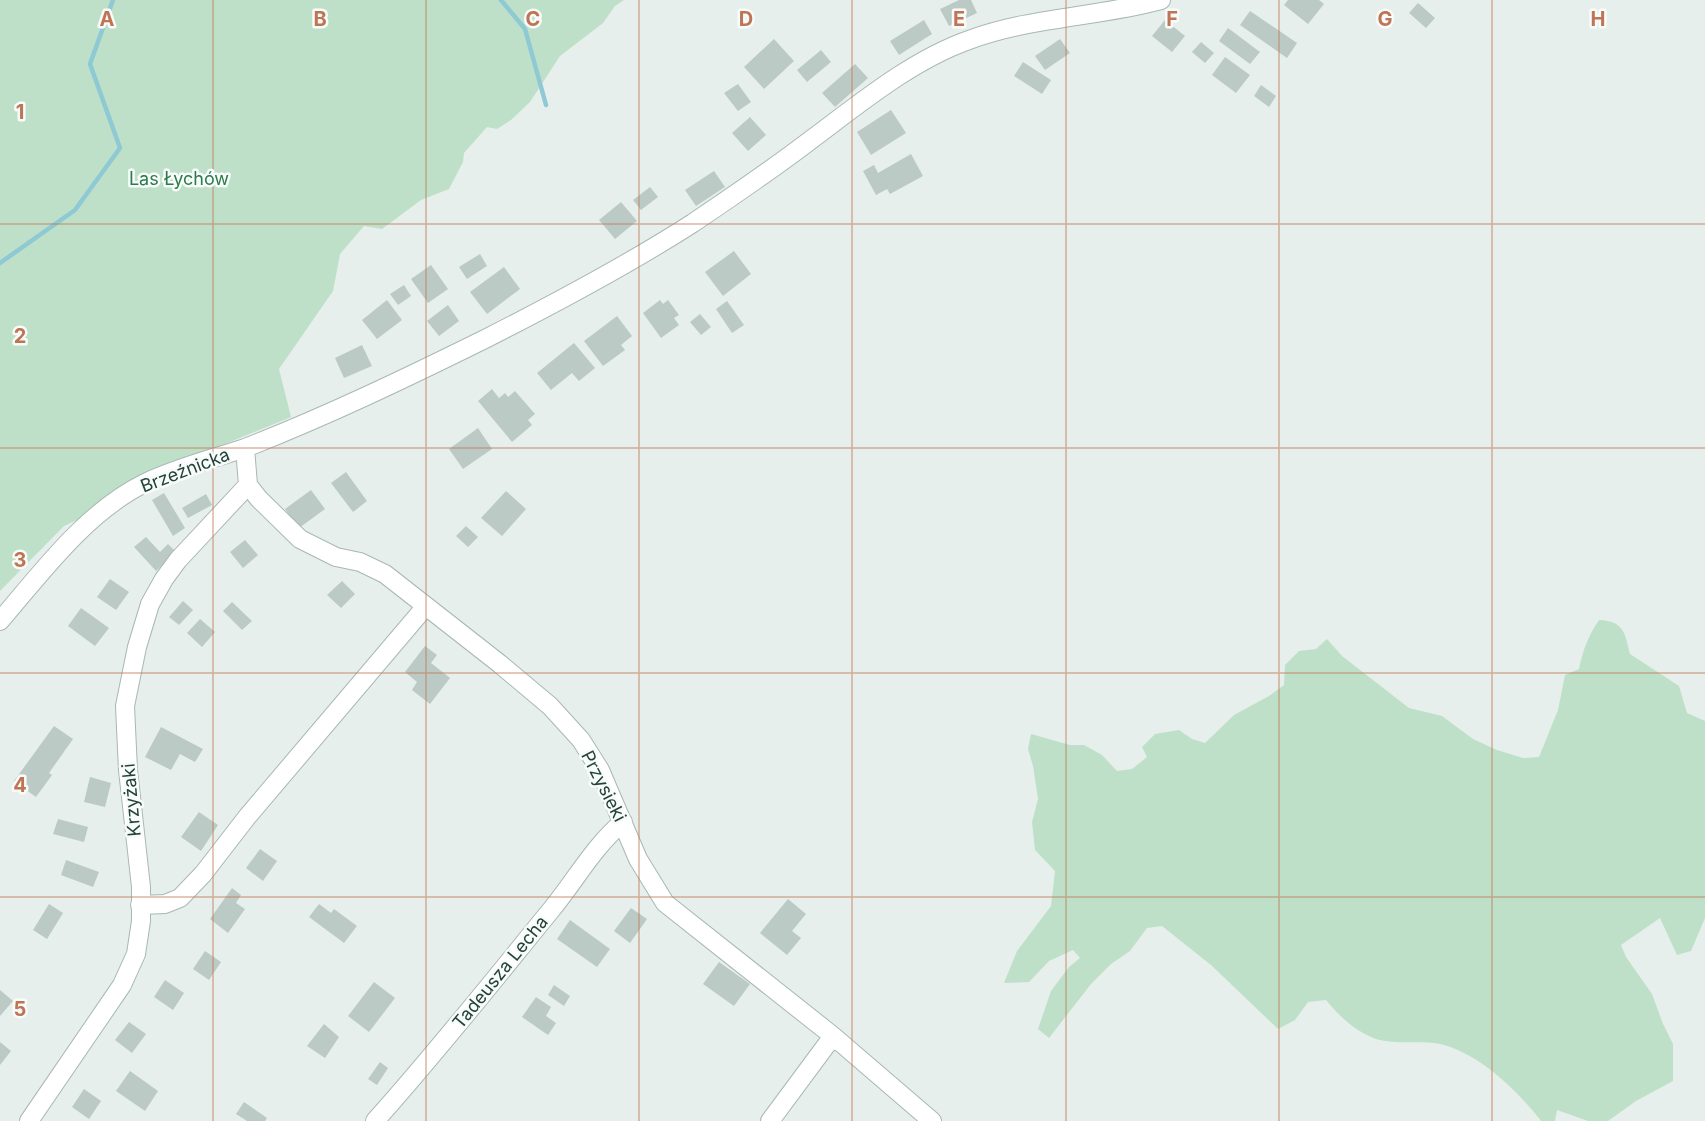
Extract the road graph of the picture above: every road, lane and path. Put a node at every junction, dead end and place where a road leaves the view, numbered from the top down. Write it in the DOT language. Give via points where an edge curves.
graph roads {
  1 [pos="1161,0"];
  2 [pos="244,448"];
  3 [pos="248,485"];
  4 [pos="426,606"];
  5 [pos="0,621"];
  6 [pos="623,822"];
  7 [pos="140,905"];
  8 [pos="833,1036"];
  9 [pos="29,1121"];
  10 [pos="375,1121"];
  11 [pos="770,1121"];
  12 [pos="932,1121"];
  1 -- 2 [label="street, Brzeźnicka" via="1010,28 935,55 868,97 757,181 631,263 387,387"];
  2 -- 3 [label="street"];
  2 -- 5 [label="street, Brzeźnicka" via="128,492 54,558"];
  3 -- 4 [label="street, Przysieki" via="300,539 385,574"];
  3 -- 7 [label="street, Krzyżaki" via="164,579 150,604 137,647 125,705"];
  4 -- 6 [label="street, Przysieki" via="550,706 581,740 600,770"];
  4 -- 7 [label="street" via="203,874 180,898 165,904"];
  6 -- 8 [label="street, Przysieki" via="638,860 665,903"];
  6 -- 10 [label="street, Tadeusza Lecha" via="608,835 550,912"];
  7 -- 9 [label="street, Krzyżaki" via="136,954 122,986"];
  8 -- 11 [label="street"];
  8 -- 12 [label="street, Przysieki"];
}
